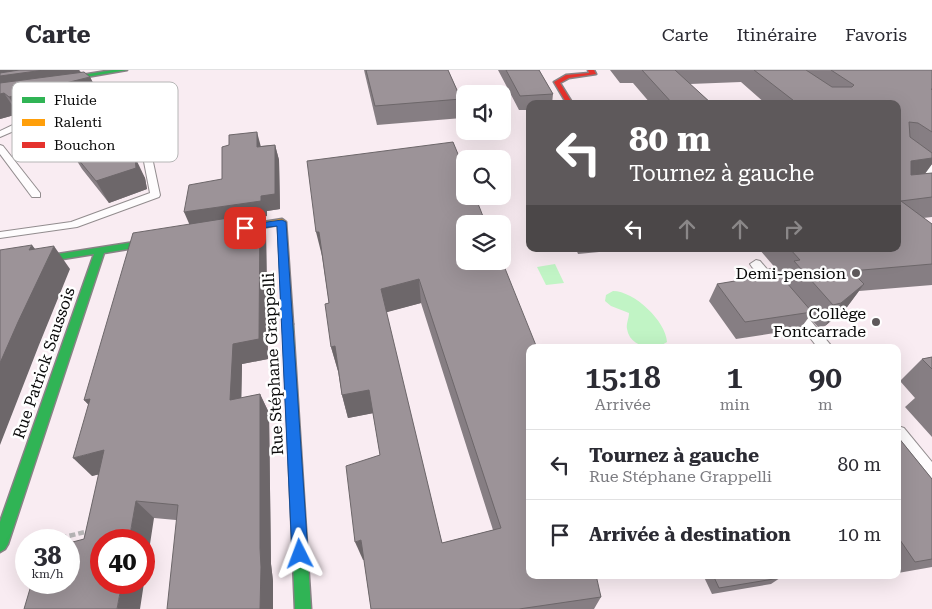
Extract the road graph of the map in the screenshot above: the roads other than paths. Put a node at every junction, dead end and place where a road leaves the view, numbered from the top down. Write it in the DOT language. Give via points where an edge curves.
graph roads {
  1 [pos="124,70"];
  2 [pos="590,70"];
  3 [pos="70,80"];
  4 [pos="56,82"];
  5 [pos="89,82"];
  6 [pos="568,100"];
  7 [pos="12,129"];
  8 [pos="0,134"];
  9 [pos="0,148"];
  10 [pos="901,151"];
  11 [pos="149,162"];
  12 [pos="929,181"];
  13 [pos="36,195"];
  14 [pos="215,232"];
  15 [pos="0,235"];
  16 [pos="176,238"];
  17 [pos="100,250"];
  18 [pos="756,264"];
  19 [pos="0,266"];
  20 [pos="823,344"];
  21 [pos="901,438"];
  22 [pos="932,475"];
  23 [pos="0,544"];
  24 [pos="303,609"];
  1 -- 3 [label="street"];
  2 -- 6 [label="street" via="593,74 568,76 557,82"];
  3 -- 4 [label="street"];
  3 -- 5 [label="lane"];
  7 -- 8 [label="lane"];
  9 -- 13 [label="lane"];
  10 -- 12 [label="street"];
  11 -- 15 [label="lane" via="155,195 73,225"];
  14 -- 24 [label="street, Rue Stéphane Grappelli" via="282,222"];
  16 -- 17 [label="street"];
  17 -- 19 [label="street"];
  17 -- 23 [label="street, Rue Patrick Saussois"];
  18 -- 20 [label="lane"];
  21 -- 22 [label="lane"];
}
